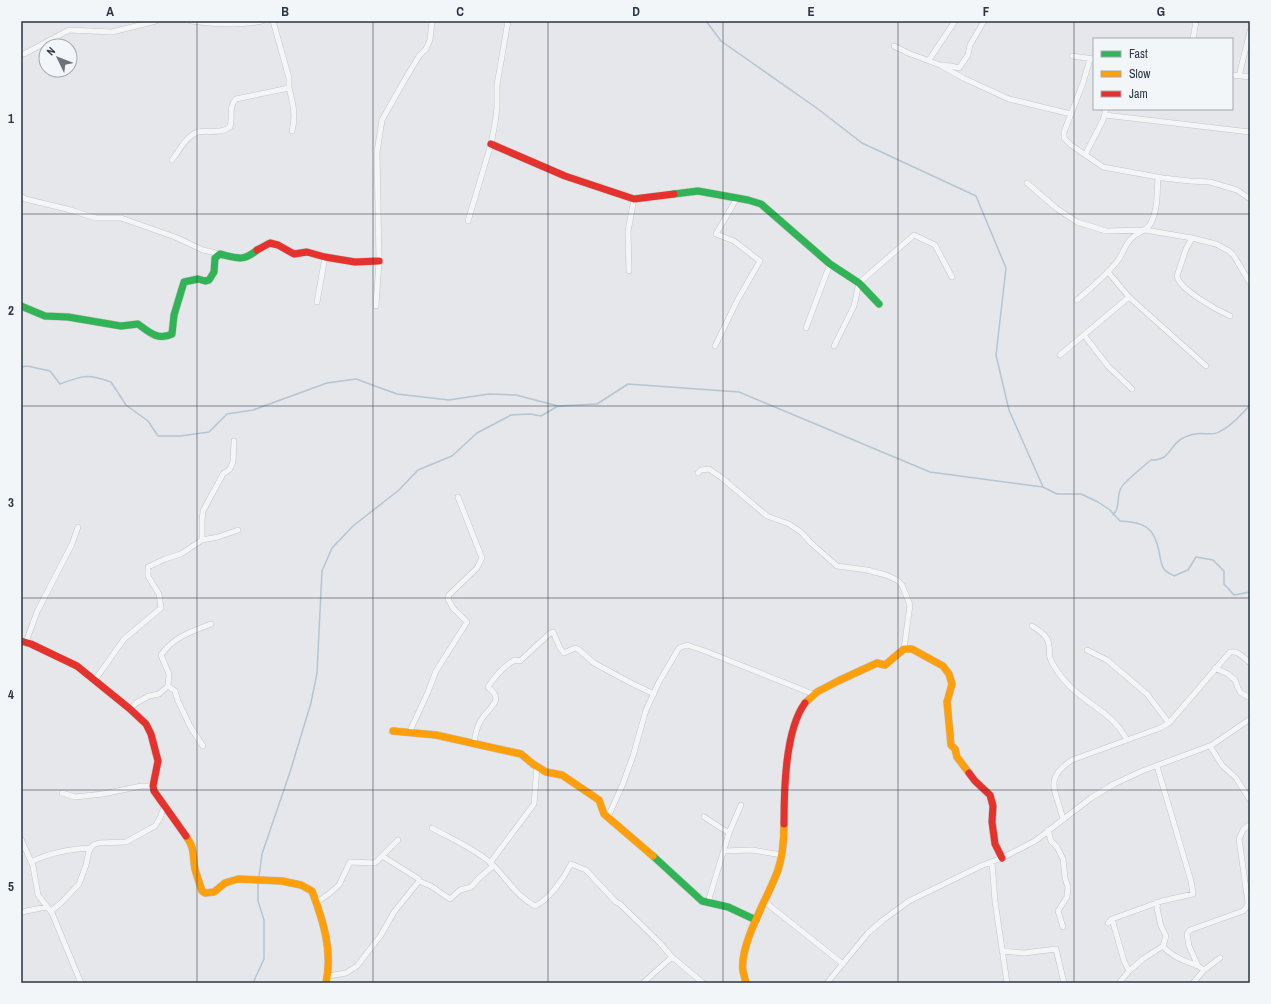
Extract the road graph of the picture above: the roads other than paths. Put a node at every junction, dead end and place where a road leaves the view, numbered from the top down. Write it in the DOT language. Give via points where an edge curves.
graph roads {
  1 [pos="149,21"];
  2 [pos="156,21"];
  3 [pos="192,21"];
  4 [pos="262,21"];
  5 [pos="273,21"];
  6 [pos="432,21"];
  7 [pos="508,21"];
  8 [pos="955,21"];
  9 [pos="984,21"];
  10 [pos="1196,21"];
  11 [pos="1250,31"];
  12 [pos="1193,38"];
  13 [pos="894,46"];
  14 [pos="21,54"];
  15 [pos="1072,56"];
  16 [pos="1092,59"];
  17 [pos="929,60"];
  18 [pos="940,65"];
  19 [pos="1233,74"];
  20 [pos="1239,76"];
  21 [pos="1250,77"];
  22 [pos="290,88"];
  23 [pos="1106,110"];
  24 [pos="1071,114"];
  25 [pos="1105,115"];
  26 [pos="292,131"];
  27 [pos="1250,132"];
  28 [pos="491,144"];
  29 [pos="1085,155"];
  30 [pos="172,160"];
  31 [pos="1158,177"];
  32 [pos="1027,183"];
  33 [pos="21,196"];
  34 [pos="737,198"];
  35 [pos="634,199"];
  36 [pos="1250,199"];
  37 [pos="468,222"];
  38 [pos="1145,230"];
  39 [pos="1192,238"];
  40 [pos="220,254"];
  41 [pos="325,257"];
  42 [pos="379,261"];
  43 [pos="830,264"];
  44 [pos="629,271"];
  45 [pos="1108,272"];
  46 [pos="952,277"];
  47 [pos="859,283"];
  48 [pos="1250,283"];
  49 [pos="1129,297"];
  50 [pos="1077,300"];
  51 [pos="317,302"];
  52 [pos="879,304"];
  53 [pos="21,306"];
  54 [pos="376,306"];
  55 [pos="1230,316"];
  56 [pos="806,328"];
  57 [pos="1084,335"];
  58 [pos="715,346"];
  59 [pos="834,346"];
  60 [pos="1060,355"];
  61 [pos="1206,366"];
  62 [pos="1132,390"];
  63 [pos="234,441"];
  64 [pos="698,473"];
  65 [pos="458,497"];
  66 [pos="78,526"];
  67 [pos="238,530"];
  68 [pos="202,540"];
  69 [pos="211,624"];
  70 [pos="1032,626"];
  71 [pos="24,641"];
  72 [pos="904,649"];
  73 [pos="1087,650"];
  74 [pos="1250,663"];
  75 [pos="1215,668"];
  76 [pos="95,680"];
  77 [pos="168,686"];
  78 [pos="654,694"];
  79 [pos="813,694"];
  80 [pos="1250,697"];
  81 [pos="130,709"];
  82 [pos="1250,719"];
  83 [pos="1169,723"];
  84 [pos="393,731"];
  85 [pos="409,733"];
  86 [pos="1127,740"];
  87 [pos="474,744"];
  88 [pos="203,746"];
  89 [pos="1210,746"];
  90 [pos="537,766"];
  91 [pos="1157,766"];
  92 [pos="153,786"];
  93 [pos="62,793"];
  94 [pos="1250,800"];
  95 [pos="741,805"];
  96 [pos="164,808"];
  97 [pos="608,817"];
  98 [pos="704,817"];
  99 [pos="1063,820"];
  100 [pos="1250,824"];
  101 [pos="432,828"];
  102 [pos="1048,830"];
  103 [pos="729,833"];
  104 [pos="21,839"];
  105 [pos="398,840"];
  106 [pos="91,848"];
  107 [pos="724,851"];
  108 [pos="782,855"];
  109 [pos="382,856"];
  110 [pos="1002,858"];
  111 [pos="31,862"];
  112 [pos="992,862"];
  113 [pos="492,864"];
  114 [pos="419,881"];
  115 [pos="708,902"];
  116 [pos="765,902"];
  117 [pos="1158,902"];
  118 [pos="316,903"];
  119 [pos="49,909"];
  120 [pos="21,913"];
  121 [pos="756,920"];
  122 [pos="1063,927"];
  123 [pos="1164,946"];
  124 [pos="1002,951"];
  125 [pos="672,957"];
  126 [pos="1220,958"];
  127 [pos="843,964"];
  128 [pos="1198,966"];
  129 [pos="1204,970"];
  130 [pos="1129,971"];
  131 [pos="328,980"];
  132 [pos="81,983"];
  133 [pos="643,983"];
  134 [pos="703,983"];
  135 [pos="746,983"];
  136 [pos="827,983"];
  137 [pos="1007,983"];
  138 [pos="1064,983"];
  139 [pos="1119,983"];
  140 [pos="1193,983"];
  1 -- 2 [label="street"];
  1 -- 14 [label="street" via="112,32 69,30"];
  3 -- 4 [label="street" via="251,24"];
  5 -- 22 [label="street"];
  6 -- 42 [label="street" via="430,40 426,49 382,120 377,152"];
  7 -- 28 [label="street" via="497,85 497,108"];
  8 -- 17 [label="street"];
  9 -- 18 [label="street" via="959,68"];
  10 -- 12 [label="street"];
  11 -- 20 [label="street"];
  13 -- 17 [label="street"];
  15 -- 16 [label="street"];
  16 -- 24 [label="street"];
  17 -- 18 [label="street"];
  18 -- 24 [label="street" via="1009,99"];
  19 -- 20 [label="street"];
  20 -- 21 [label="street"];
  22 -- 26 [label="street" via="295,120"];
  22 -- 30 [label="street" via="236,99 232,104 230,127 224,130 198,132 188,138"];
  23 -- 25 [label="street"];
  24 -- 29 [label="street" via="1064,138"];
  25 -- 27 [label="street"];
  25 -- 29 [label="street"];
  28 -- 35 [label="street" via="565,176"];
  28 -- 37 [label="street"];
  29 -- 31 [label="street" via="1103,167"];
  31 -- 36 [label="street" via="1210,182 1237,190"];
  31 -- 38 [label="street" via="1156,209 1151,224"];
  32 -- 38 [label="street" via="1077,222 1106,231"];
  33 -- 40 [label="street" via="96,218 121,218 203,250"];
  34 -- 35 [label="street" via="698,191"];
  34 -- 43 [label="street" via="761,204"];
  34 -- 58 [label="street" via="716,234 734,242 760,261"];
  35 -- 44 [label="street" via="628,231"];
  38 -- 39 [label="street"];
  38 -- 45 [label="street" via="1132,237"];
  39 -- 48 [label="street" via="1216,244 1229,251"];
  39 -- 55 [label="street" via="1186,249 1178,280 1196,296"];
  40 -- 41 [label="street" via="248,258 270,243 294,254 307,252"];
  40 -- 53 [label="street" via="216,258 210,280 184,282 174,315 172,334 167,337 159,338 138,324 121,326 68,317 45,316"];
  41 -- 42 [label="street" via="354,262"];
  41 -- 51 [label="street"];
  42 -- 54 [label="street"];
  43 -- 47 [label="street"];
  43 -- 56 [label="street"];
  45 -- 49 [label="street"];
  45 -- 50 [label="street"];
  46 -- 47 [label="street" via="935,245 914,235"];
  47 -- 52 [label="street"];
  47 -- 59 [label="street" via="854,306"];
  49 -- 57 [label="street"];
  49 -- 61 [label="street"];
  57 -- 60 [label="street"];
  57 -- 62 [label="street" via="1108,366"];
  63 -- 68 [label="street" via="230,469 223,474 203,511"];
  64 -- 72 [label="street" via="709,469 767,516 789,524 801,532 837,566 867,570 897,580 904,589 910,605"];
  65 -- 85 [label="street" via="482,558 477,568 450,595 448,600 453,608 467,622 436,671"];
  66 -- 71 [label="street" via="72,544"];
  67 -- 68 [label="street"];
  68 -- 76 [label="street" via="181,554 148,567 148,576 159,594 162,608 124,639"];
  69 -- 77 [label="street" via="179,637 165,649 161,655 169,674"];
  70 -- 86 [label="street" via="1044,634 1055,668 1066,682 1106,714 1122,730"];
  71 -- 76 [label="street" via="77,666"];
  72 -- 79 [label="street" via="885,665 877,663"];
  72 -- 110 [label="street" via="912,649 943,666 949,674 952,684 947,702 952,745 975,781 990,795 995,844"];
  73 -- 83 [label="street" via="1107,660 1147,694"];
  74 -- 75 [label="street" via="1233,651"];
  75 -- 80 [label="street" via="1228,674 1241,693"];
  75 -- 83 [label="street"];
  76 -- 81 [label="street"];
  77 -- 81 [label="street" via="159,694 149,696"];
  77 -- 88 [label="street" via="175,692 191,728"];
  78 -- 79 [label="street" via="679,648 687,645"];
  78 -- 87 [label="street" via="599,666 578,649 564,653 553,632 520,661 515,660 507,665 492,680 488,687 494,691 495,704 483,717 476,730"];
  78 -- 97 [label="street" via="646,710 634,756"];
  79 -- 108 [label="street" via="804,704 792,732 785,780"];
  81 -- 92 [label="street" via="146,724 156,752 157,768"];
  82 -- 89 [label="street"];
  83 -- 86 [label="street"];
  84 -- 85 [label="street"];
  85 -- 87 [label="street" via="436,735"];
  86 -- 99 [label="street" via="1072,760 1056,774 1053,782"];
  87 -- 90 [label="street" via="521,754"];
  89 -- 91 [label="street"];
  89 -- 94 [label="street"];
  90 -- 97 [label="street" via="546,772 562,775 599,800 604,814"];
  90 -- 113 [label="street" via="534,804"];
  91 -- 99 [label="street" via="1114,784"];
  91 -- 117 [label="street" via="1193,894"];
  92 -- 93 [label="street" via="75,797"];
  92 -- 96 [label="street"];
  95 -- 103 [label="street"];
  96 -- 106 [label="street" via="155,826 147,831 126,842 99,842"];
  96 -- 118 [label="street" via="190,842 199,882 205,893 214,892 225,883 238,878 260,879 301,885 312,891"];
  97 -- 115 [label="street" via="702,901"];
  98 -- 103 [label="street"];
  99 -- 102 [label="street"];
  100 -- 128 [label="street" via="1243,830 1239,839 1248,903 1243,911 1190,930 1189,946"];
  101 -- 113 [label="street"];
  102 -- 110 [label="street" via="1035,841"];
  102 -- 122 [label="street" via="1063,859 1068,888 1067,897 1058,911"];
  103 -- 107 [label="street"];
  104 -- 111 [label="street"];
  105 -- 109 [label="street"];
  106 -- 111 [label="street" via="74,848"];
  106 -- 119 [label="street" via="79,884 61,903"];
  107 -- 108 [label="street" via="752,850"];
  107 -- 115 [label="street"];
  108 -- 116 [label="street"];
  109 -- 114 [label="street"];
  109 -- 118 [label="street" via="375,863 350,862 338,885"];
  110 -- 112 [label="street"];
  111 -- 119 [label="street" via="38,895"];
  112 -- 124 [label="street"];
  112 -- 127 [label="street" via="909,901 868,933"];
  113 -- 114 [label="street" via="471,887 460,890 450,899"];
  113 -- 125 [label="street" via="520,896 535,906 543,902 571,864 586,870"];
  114 -- 131 [label="street" via="394,912 358,966 346,974"];
  115 -- 121 [label="street" via="728,907"];
  116 -- 121 [label="street"];
  116 -- 127 [label="street"];
  117 -- 123 [label="street" via="1161,926 1166,936"];
  117 -- 130 [label="street" via="1110,921"];
  118 -- 131 [label="street" via="327,944 330,966"];
  119 -- 120 [label="street"];
  119 -- 132 [label="street"];
  121 -- 135 [label="street" via="743,962"];
  123 -- 128 [label="street" via="1174,956"];
  123 -- 130 [label="street"];
  124 -- 137 [label="street"];
  124 -- 138 [label="street" via="1024,953 1056,949"];
  125 -- 133 [label="street"];
  125 -- 134 [label="street"];
  126 -- 129 [label="street"];
  127 -- 136 [label="street"];
  128 -- 129 [label="street"];
  129 -- 140 [label="street"];
  130 -- 139 [label="street"];
}
